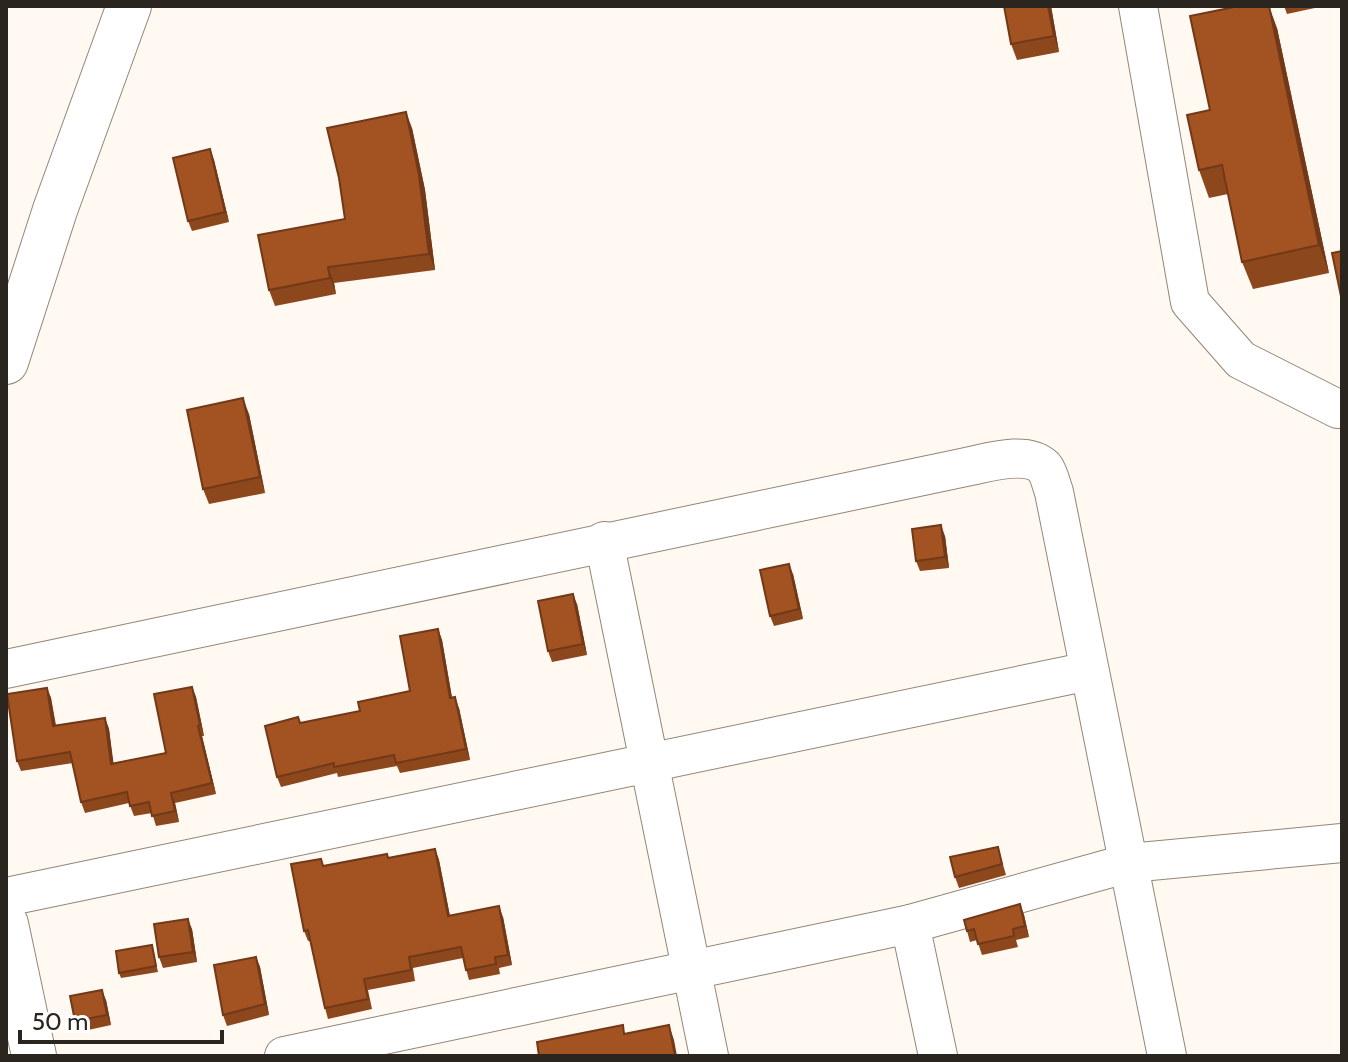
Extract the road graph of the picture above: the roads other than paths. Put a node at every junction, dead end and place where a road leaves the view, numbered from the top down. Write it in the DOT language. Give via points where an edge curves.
graph roads {
  1 [pos="129,6"];
  2 [pos="1138,6"];
  3 [pos="6,362"];
  4 [pos="1342,408"];
  5 [pos="604,541"];
  6 [pos="6,669"];
  7 [pos="1089,671"];
  8 [pos="649,761"];
  9 [pos="1342,843"];
  10 [pos="1129,863"];
  11 [pos="6,897"];
  12 [pos="6,924"];
  13 [pos="910,924"];
  14 [pos="692,969"];
  15 [pos="34,1056"];
  16 [pos="284,1056"];
  17 [pos="709,1056"];
  18 [pos="938,1056"];
  19 [pos="1167,1056"];
  1 -- 3 [label="main road"];
  2 -- 4 [label="street" via="1190,302 1241,360"];
  5 -- 6 [label="street"];
  5 -- 7 [label="street" via="966,467 1031,460 1045,468 1054,492"];
  5 -- 8 [label="street"];
  7 -- 8 [label="street"];
  7 -- 10 [label="street"];
  8 -- 11 [label="street"];
  8 -- 14 [label="street"];
  9 -- 10 [label="street"];
  10 -- 13 [label="street"];
  10 -- 19 [label="street"];
  12 -- 15 [label="main road"];
  13 -- 14 [label="street"];
  13 -- 18 [label="street"];
  14 -- 16 [label="street"];
  14 -- 17 [label="street"];
}
